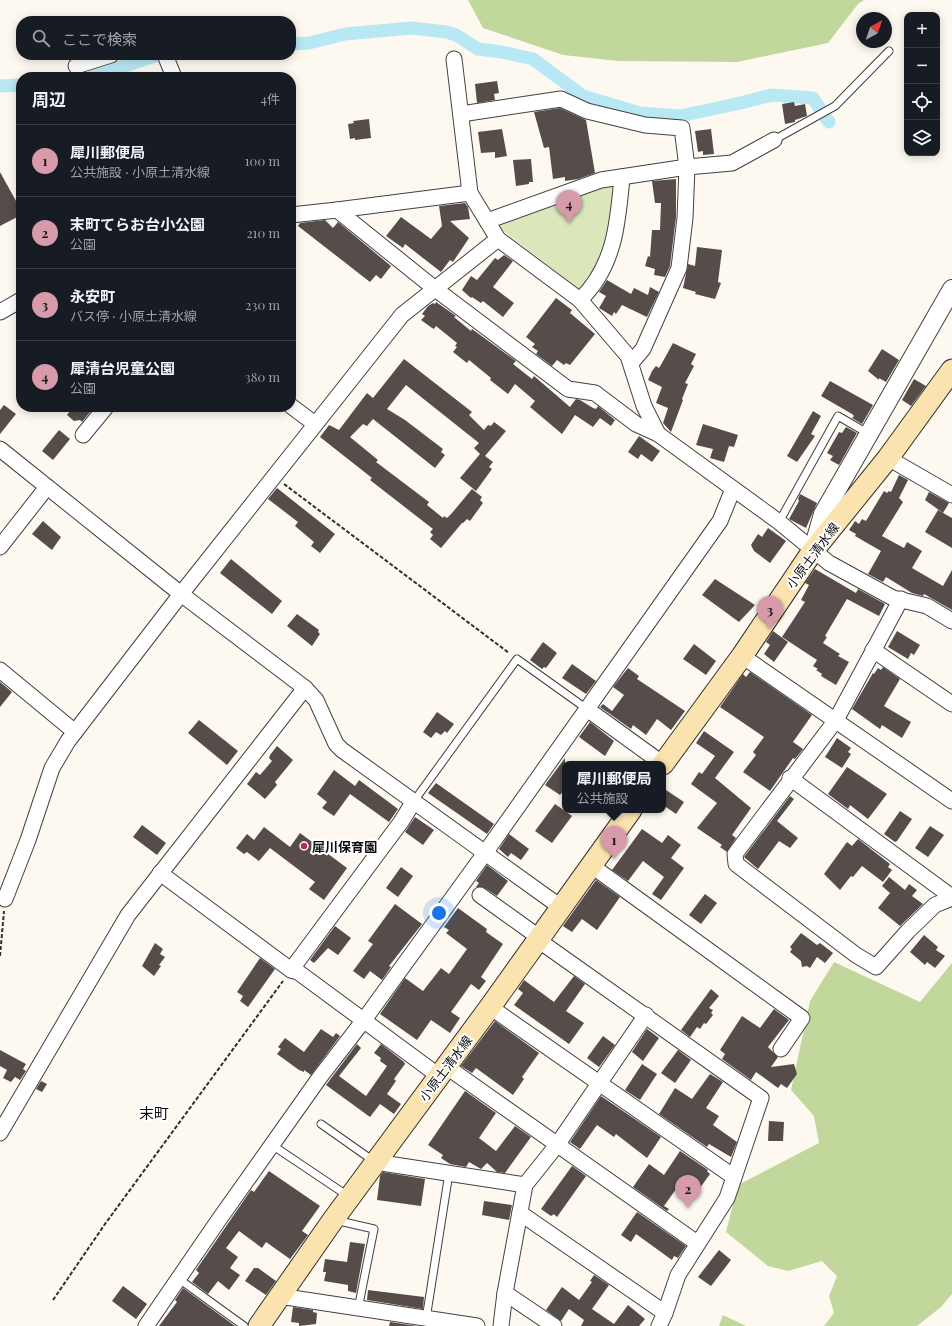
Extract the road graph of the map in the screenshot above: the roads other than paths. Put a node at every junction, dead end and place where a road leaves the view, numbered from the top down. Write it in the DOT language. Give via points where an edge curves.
graph roads {
  1 [pos="889,51"];
  2 [pos="454,59"];
  3 [pos="95,60"];
  4 [pos="167,60"];
  5 [pos="76,66"];
  6 [pos="172,72"];
  7 [pos="461,114"];
  8 [pos="774,140"];
  9 [pos="687,167"];
  10 [pos="622,177"];
  11 [pos="470,193"];
  12 [pos="337,210"];
  13 [pos="296,215"];
  14 [pos="488,221"];
  15 [pos="498,240"];
  16 [pos="434,288"];
  17 [pos="952,290"];
  18 [pos="580,300"];
  19 [pos="16,303"];
  20 [pos="0,312"];
  21 [pos="632,362"];
  22 [pos="952,370"];
  23 [pos="296,410"];
  24 [pos="102,412"];
  25 [pos="315,424"];
  26 [pos="658,434"];
  27 [pos="869,434"];
  28 [pos="83,435"];
  29 [pos="0,449"];
  30 [pos="888,458"];
  31 [pos="48,487"];
  32 [pos="733,489"];
  33 [pos="952,495"];
  34 [pos="779,522"];
  35 [pos="2,541"];
  36 [pos="812,552"];
  37 [pos="181,594"];
  38 [pos="901,599"];
  39 [pos="952,621"];
  40 [pos="873,650"];
  41 [pos="742,656"];
  42 [pos="0,670"];
  43 [pos="305,688"];
  44 [pos="952,704"];
  45 [pos="588,709"];
  46 [pos="836,720"];
  47 [pos="75,732"];
  48 [pos="659,761"];
  49 [pos="665,761"];
  50 [pos="790,778"];
  51 [pos="414,801"];
  52 [pos="952,801"];
  53 [pos="629,813"];
  54 [pos="484,853"];
  55 [pos="592,866"];
  56 [pos="160,873"];
  57 [pos="480,895"];
  58 [pos="952,897"];
  59 [pos="5,899"];
  60 [pos="562,908"];
  61 [pos="539,939"];
  62 [pos="291,970"];
  63 [pos="490,1007"];
  64 [pos="646,1015"];
  65 [pos="364,1020"];
  66 [pos="781,1049"];
  67 [pos="443,1071"];
  68 [pos="599,1083"];
  69 [pos="321,1124"];
  70 [pos="0,1133"];
  71 [pos="272,1145"];
  72 [pos="556,1145"];
  73 [pos="376,1162"];
  74 [pos="449,1173"];
  75 [pos="734,1177"];
  76 [pos="525,1185"];
  77 [pos="350,1197"];
  78 [pos="520,1213"];
  79 [pos="333,1220"];
  80 [pos="697,1243"];
  81 [pos="179,1279"];
  82 [pos="505,1293"];
  83 [pos="279,1296"];
  84 [pos="358,1309"];
  85 [pos="426,1319"];
  86 [pos="662,1319"];
  87 [pos="146,1326"];
  88 [pos="244,1326"];
  89 [pos="259,1326"];
  90 [pos="477,1326"];
  91 [pos="501,1326"];
  92 [pos="554,1326"];
  1 -- 8 [label="lane" via="835,106"];
  2 -- 7 [label="street"];
  3 -- 5 [label="street"];
  4 -- 6 [label="street"];
  7 -- 9 [label="street" via="561,100 587,111 645,125 682,128"];
  7 -- 11 [label="street"];
  8 -- 9 [label="street" via="732,163"];
  9 -- 10 [label="street"];
  9 -- 21 [label="street" via="685,218 679,268 643,349"];
  10 -- 14 [label="street" via="602,180"];
  10 -- 18 [label="street" via="618,227 609,257 590,290"];
  11 -- 12 [label="street"];
  11 -- 14 [label="street"];
  12 -- 13 [label="street"];
  12 -- 16 [label="street"];
  14 -- 15 [label="street"];
  15 -- 16 [label="street"];
  15 -- 18 [label="street"];
  16 -- 25 [label="street" via="402,315"];
  16 -- 26 [label="street" via="568,389 595,393 636,424"];
  17 -- 27 [label="street"];
  18 -- 21 [label="street"];
  19 -- 20 [label="street"];
  21 -- 26 [label="street" via="644,406"];
  22 -- 30 [label="main road, 小原土清水線"];
  23 -- 25 [label="street"];
  24 -- 28 [label="street"];
  25 -- 37 [label="street"];
  26 -- 32 [label="street"];
  27 -- 34 [label="lane" via="838,416"];
  27 -- 36 [label="street" via="823,514"];
  29 -- 31 [label="street"];
  30 -- 33 [label="street"];
  30 -- 36 [label="main road, 小原土清水線"];
  31 -- 35 [label="street"];
  31 -- 37 [label="street"];
  32 -- 34 [label="street"];
  32 -- 45 [label="street" via="720,521"];
  34 -- 36 [label="street"];
  36 -- 38 [label="street" via="829,564 893,598"];
  36 -- 41 [label="main road, 小原土清水線"];
  37 -- 43 [label="street"];
  37 -- 47 [label="street"];
  38 -- 39 [label="street" via="927,606"];
  38 -- 40 [label="street"];
  40 -- 44 [label="street"];
  40 -- 46 [label="street"];
  41 -- 46 [label="street"];
  41 -- 49 [label="main road, 小原土清水線"];
  42 -- 47 [label="street"];
  43 -- 51 [label="street" via="316,700 336,744"];
  43 -- 56 [label="street"];
  45 -- 48 [label="street"];
  45 -- 51 [label="lane" via="517,659"];
  45 -- 54 [label="street"];
  46 -- 50 [label="street"];
  46 -- 52 [label="street"];
  47 -- 59 [label="street" via="52,768"];
  50 -- 58 [label="street"];
  50 -- 58 [label="street" via="736,854 736,864 856,955 876,967 935,905"];
  51 -- 54 [label="street"];
  51 -- 62 [label="street"];
  53 -- 55 [label="main road, 小原土清水線"];
  54 -- 60 [label="street"];
  54 -- 65 [label="street"];
  55 -- 60 [label="main road, 小原土清水線"];
  55 -- 66 [label="street" via="802,1018"];
  56 -- 62 [label="street"];
  56 -- 70 [label="street" via="128,915"];
  57 -- 61 [label="street"];
  60 -- 61 [label="main road, 小原土清水線"];
  61 -- 63 [label="main road, 小原土清水線"];
  61 -- 64 [label="street"];
  62 -- 65 [label="street" via="298,972"];
  63 -- 67 [label="main road, 小原土清水線"];
  63 -- 68 [label="street"];
  64 -- 68 [label="street"];
  64 -- 75 [label="street" via="761,1098"];
  65 -- 67 [label="street"];
  65 -- 71 [label="street"];
  67 -- 72 [label="street"];
  67 -- 73 [label="main road, 小原土清水線"];
  68 -- 72 [label="street"];
  68 -- 75 [label="street"];
  69 -- 73 [label="lane"];
  71 -- 77 [label="lane"];
  71 -- 81 [label="street"];
  72 -- 76 [label="street"];
  72 -- 80 [label="street"];
  73 -- 74 [label="street"];
  73 -- 77 [label="main road, 小原土清水線"];
  74 -- 76 [label="street"];
  74 -- 85 [label="lane"];
  75 -- 80 [label="street" via="728,1198"];
  76 -- 78 [label="street"];
  77 -- 79 [label="main road, 小原土清水線"];
  78 -- 82 [label="street"];
  78 -- 86 [label="street"];
  79 -- 83 [label="main road, 小原土清水線"];
  79 -- 84 [label="lane" via="374,1229"];
  80 -- 86 [label="street" via="678,1275"];
  81 -- 87 [label="street"];
  81 -- 88 [label="lane"];
  82 -- 91 [label="street"];
  82 -- 92 [label="street"];
  83 -- 84 [label="street"];
  83 -- 89 [label="main road, 小原土清水線"];
  84 -- 85 [label="street"];
  85 -- 90 [label="street"];
}
